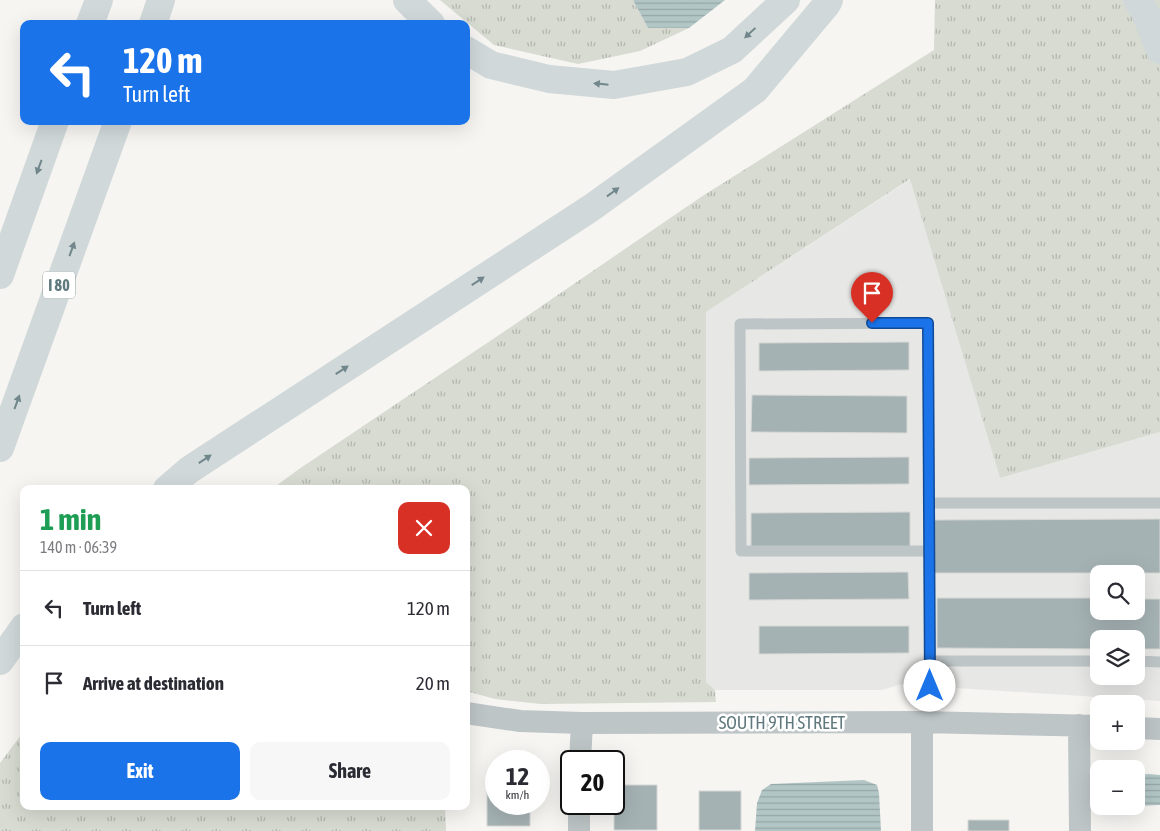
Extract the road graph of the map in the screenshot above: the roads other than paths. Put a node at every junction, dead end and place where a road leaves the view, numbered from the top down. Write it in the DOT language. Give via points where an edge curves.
graph roads {
  1 [pos="88,0"];
  2 [pos="99,0"];
  3 [pos="161,0"];
  4 [pos="407,0"];
  5 [pos="786,0"];
  6 [pos="829,0"];
  7 [pos="1137,0"];
  8 [pos="83,20"];
  9 [pos="92,20"];
  10 [pos="154,20"];
  11 [pos="427,20"];
  12 [pos="1160,50"];
  13 [pos="470,52"];
  14 [pos="54,125"];
  15 [pos="117,125"];
  16 [pos="0,275"];
  17 [pos="0,448"];
  18 [pos="171,485"];
  19 [pos="929,503"];
  20 [pos="1160,503"];
  21 [pos="929,551"];
  22 [pos="20,633"];
  23 [pos="0,661"];
  24 [pos="930,661"];
  25 [pos="1090,661"];
  26 [pos="1145,661"];
  27 [pos="1160,662"];
  28 [pos="470,714"];
  29 [pos="926,722"];
  30 [pos="582,723"];
  31 [pos="1089,725"];
  32 [pos="1145,728"];
  33 [pos="1160,729"];
  34 [pos="581,750"];
  35 [pos="579,815"];
  36 [pos="579,831"];
  37 [pos="922,831"];
  38 [pos="1080,831"];
  1 -- 8 [label="main road"];
  2 -- 9 [label="main road"];
  3 -- 10 [label="main road"];
  4 -- 11 [label="main road"];
  5 -- 13 [label="main road, one-way" via="725,54 687,72 614,85 550,79 491,65"];
  18 -- 6 [label="main road, one-way" via="188,470 591,208 755,90"];
  7 -- 12 [label="main road"];
  14 -- 16 [label="main road, one-way"];
  17 -- 15 [label="main road, I 80, one-way"];
  19 -- 20 [label="lane"];
  19 -- 21 [label="lane"];
  19 -- 21 [label="lane" via="928,323 740,324 741,551"];
  21 -- 24 [label="lane"];
  22 -- 23 [label="main road"];
  24 -- 25 [label="lane"];
  24 -- 29 [label="lane"];
  26 -- 27 [label="lane"];
  28 -- 30 [label="street, SOUTH 9TH STREET" via="520,721"];
  29 -- 30 [label="street, SOUTH 9TH STREET"];
  29 -- 31 [label="street, SOUTH 9TH STREET"];
  29 -- 37 [label="street"];
  30 -- 34 [label="street"];
  31 -- 38 [label="street"];
  32 -- 33 [label="street"];
  35 -- 36 [label="street"];
}
